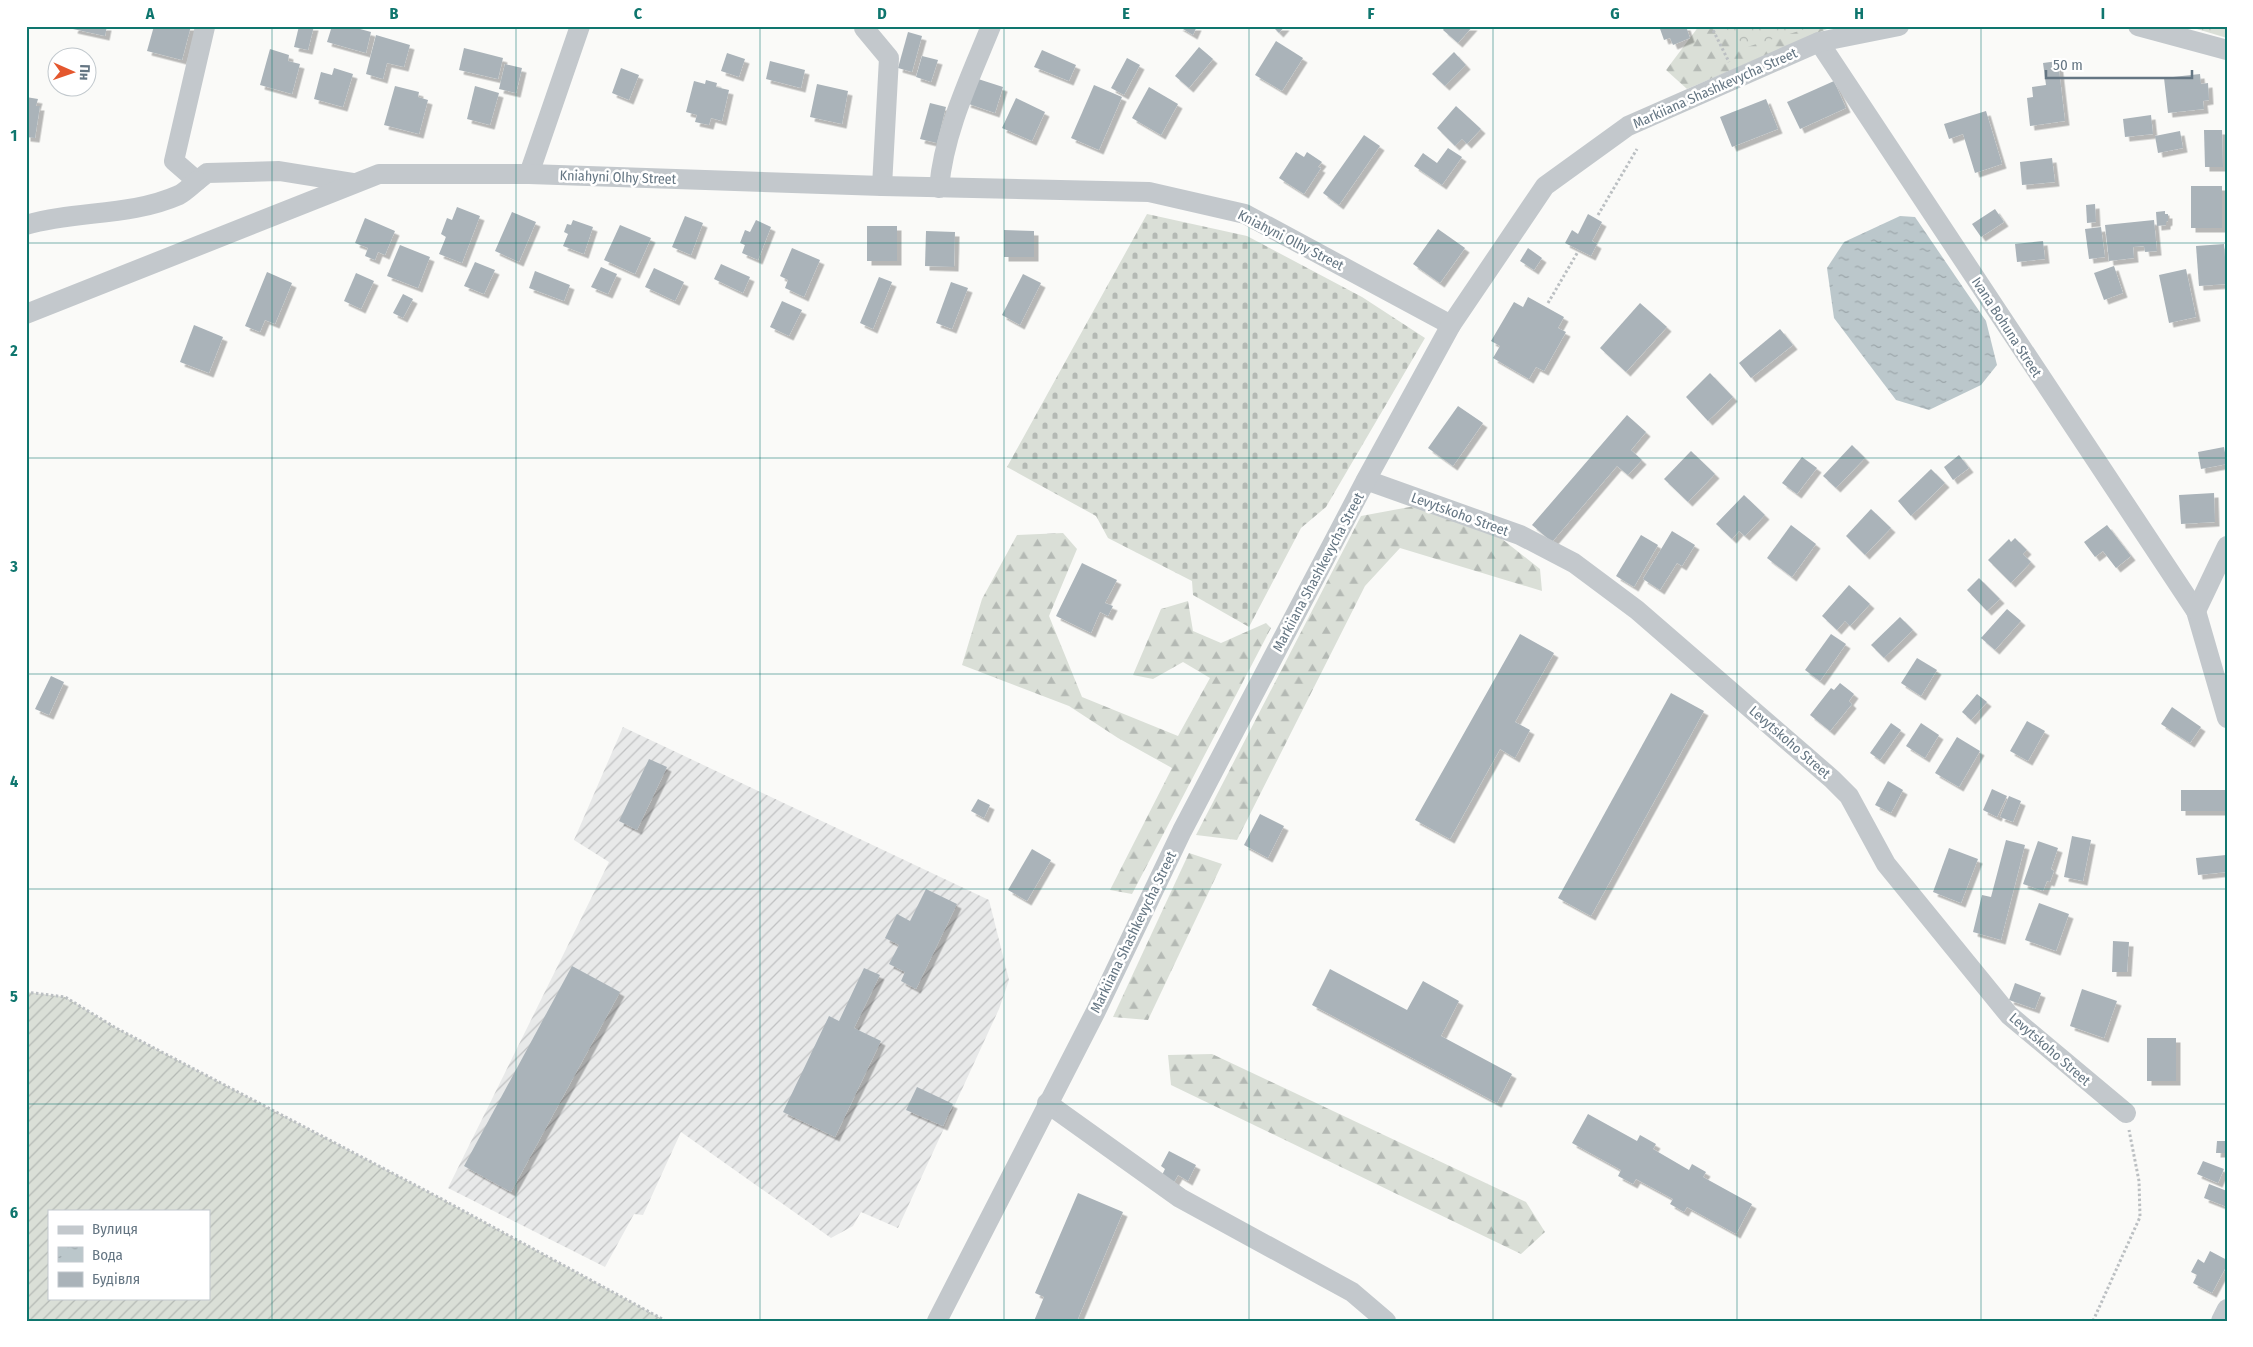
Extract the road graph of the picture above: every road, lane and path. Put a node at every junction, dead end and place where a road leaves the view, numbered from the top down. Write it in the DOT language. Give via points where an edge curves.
graph roads {
  1 [pos="205,26"];
  2 [pos="580,26"];
  3 [pos="991,26"];
  4 [pos="1711,26"];
  5 [pos="1899,26"];
  6 [pos="2138,26"];
  7 [pos="864,28"];
  8 [pos="1819,42"];
  9 [pos="2227,50"];
  10 [pos="1737,78"];
  11 [pos="1637,149"];
  12 [pos="529,174"];
  13 [pos="197,181"];
  14 [pos="355,184"];
  15 [pos="882,186"];
  16 [pos="939,188"];
  17 [pos="1598,215"];
  18 [pos="26,225"];
  19 [pos="1579,250"];
  20 [pos="1548,303"];
  21 [pos="26,314"];
  22 [pos="1451,325"];
  23 [pos="1366,480"];
  24 [pos="2227,546"];
  25 [pos="2196,611"];
  26 [pos="2227,718"];
  27 [pos="26,992"];
  28 [pos="1047,1103"];
  29 [pos="2126,1113"];
  30 [pos="2227,1309"];
  31 [pos="666,1321"];
  32 [pos="937,1321"];
  33 [pos="1386,1321"];
  34 [pos="2093,1321"];
  35 [pos="2221,1321"];
  1 -- 13 [label="street" via="174,161"];
  2 -- 12 [label="street"];
  3 -- 16 [label="street" via="956,114 941,167"];
  4 -- 10 [label="path"];
  5 -- 8 [label="street, Markiiana Shashkevycha Street"];
  6 -- 9 [label="street"];
  7 -- 15 [label="street" via="889,58"];
  8 -- 10 [label="street, Markiiana Shashkevycha Street"];
  8 -- 25 [label="street, Ivana Bohuna Street"];
  10 -- 22 [label="street, Markiiana Shashkevycha Street" via="1628,126 1545,186"];
  11 -- 17 [label="path"];
  12 -- 14 [label="street, Kniahyni Olhy Street" via="379,174"];
  12 -- 15 [label="street, Kniahyni Olhy Street"];
  13 -- 14 [label="street" via="207,173 278,171"];
  13 -- 18 [label="street" via="180,194 123,211"];
  14 -- 21 [label="street, Kniahyni Olhy Street"];
  15 -- 16 [label="street, Kniahyni Olhy Street"];
  16 -- 22 [label="street, Kniahyni Olhy Street" via="1149,192 1245,214"];
  19 -- 20 [label="path"];
  22 -- 23 [label="street, Markiiana Shashkevycha Street"];
  23 -- 28 [label="street, Markiiana Shashkevycha Street" via="1182,830 1096,1011"];
  23 -- 29 [label="street, Levytskoho Street" via="1520,535 1574,563 1637,610 1849,796 1886,864 2009,1015"];
  24 -- 25 [label="street"];
  25 -- 26 [label="street, Ivana Bohuna Street"];
  27 -- 31 [label="path" via="65,997 116,1028"];
  28 -- 32 [label="street, Markiiana Shashkevycha Street"];
  28 -- 33 [label="street" via="1180,1198 1352,1292"];
  29 -- 34 [label="path" via="2139,1181 2140,1217"];
  30 -- 35 [label="street"];
}
